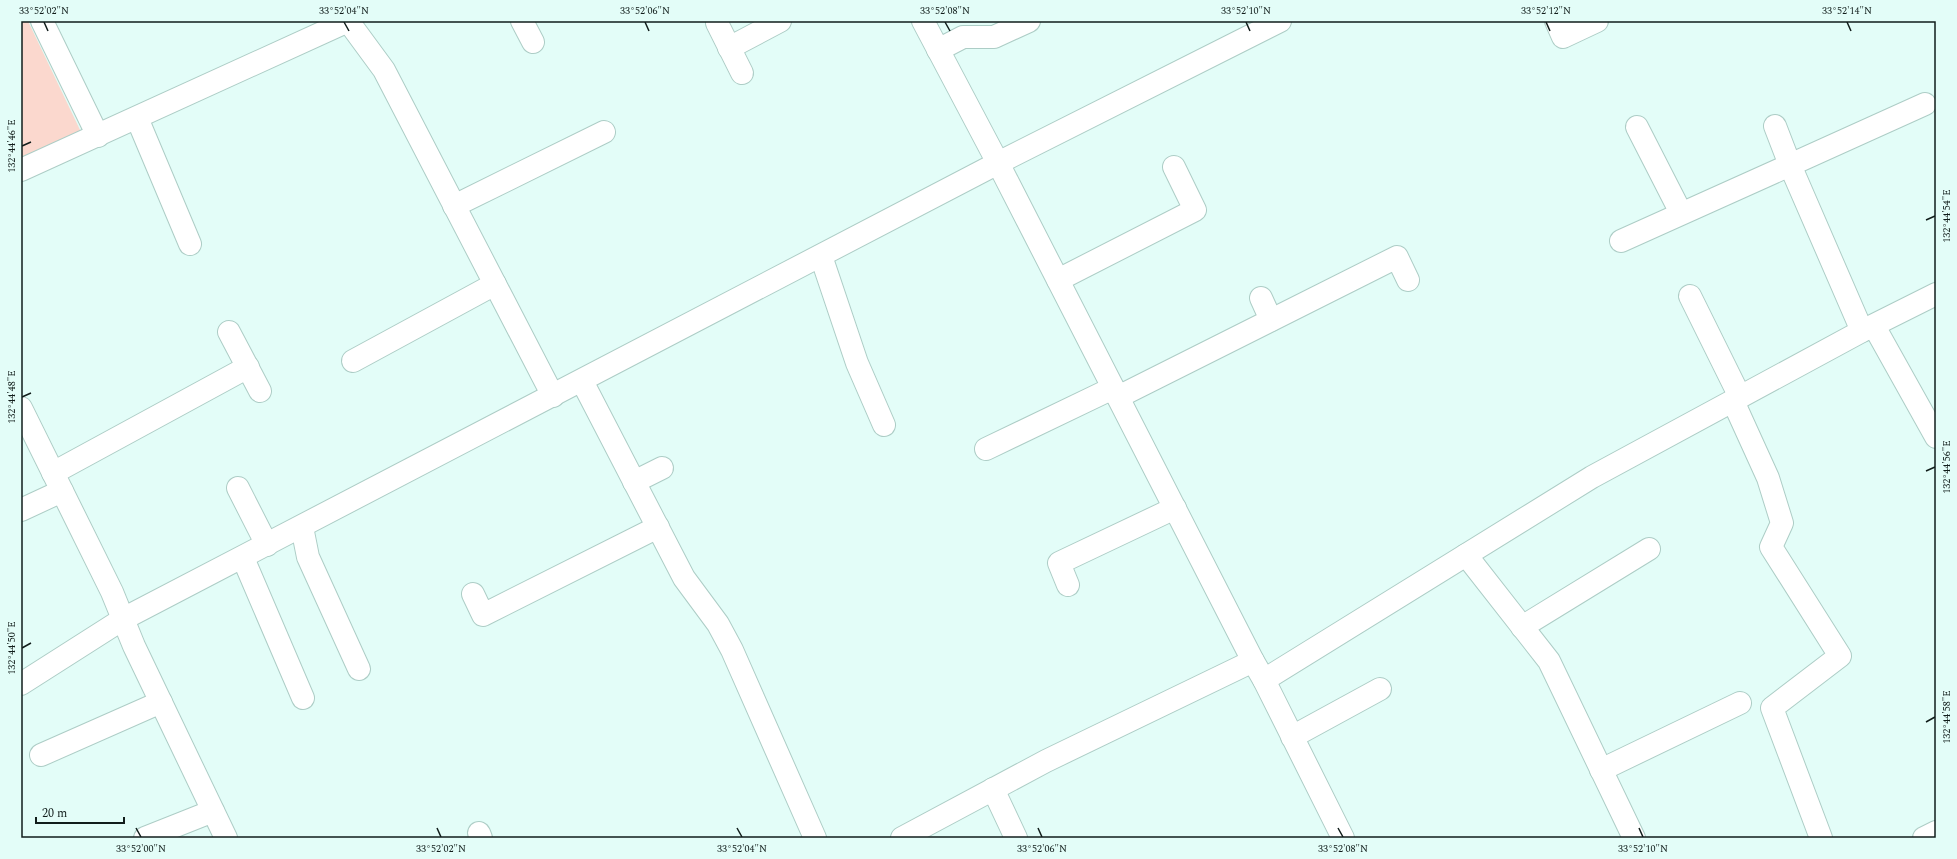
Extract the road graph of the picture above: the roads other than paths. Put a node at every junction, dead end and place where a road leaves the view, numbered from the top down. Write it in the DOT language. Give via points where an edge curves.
graph roads {
  1 [pos="42,21"];
  2 [pos="348,21"];
  3 [pos="522,21"];
  4 [pos="780,21"];
  5 [pos="923,21"];
  6 [pos="1029,21"];
  7 [pos="1280,21"];
  8 [pos="1556,21"];
  9 [pos="1597,21"];
  10 [pos="717,23"];
  11 [pos="533,42"];
  12 [pos="729,48"];
  13 [pos="938,50"];
  14 [pos="742,73"];
  15 [pos="1925,104"];
  16 [pos="137,118"];
  17 [pos="1775,126"];
  18 [pos="1637,127"];
  19 [pos="604,132"];
  20 [pos="98,136"];
  21 [pos="998,163"];
  22 [pos="1790,165"];
  23 [pos="1174,167"];
  24 [pos="21,170"];
  25 [pos="454,206"];
  26 [pos="1682,213"];
  27 [pos="1621,241"];
  28 [pos="190,244"];
  29 [pos="821,256"];
  30 [pos="1058,280"];
  31 [pos="1408,280"];
  32 [pos="495,284"];
  33 [pos="1936,294"];
  34 [pos="1690,296"];
  35 [pos="1261,298"];
  36 [pos="1271,320"];
  37 [pos="1868,329"];
  38 [pos="229,332"];
  39 [pos="353,361"];
  40 [pos="248,367"];
  41 [pos="582,381"];
  42 [pos="260,391"];
  43 [pos="1115,392"];
  44 [pos="553,396"];
  45 [pos="1736,400"];
  46 [pos="21,408"];
  47 [pos="884,425"];
  48 [pos="1936,437"];
  49 [pos="986,449"];
  50 [pos="662,468"];
  51 [pos="58,482"];
  52 [pos="634,482"];
  53 [pos="238,488"];
  54 [pos="1175,508"];
  55 [pos="21,510"];
  56 [pos="302,527"];
  57 [pos="658,527"];
  58 [pos="267,545"];
  59 [pos="1649,549"];
  60 [pos="1466,554"];
  61 [pos="243,558"];
  62 [pos="1068,585"];
  63 [pos="473,594"];
  64 [pos="123,619"];
  65 [pos="1522,627"];
  66 [pos="1253,661"];
  67 [pos="359,669"];
  68 [pos="1264,680"];
  69 [pos="21,684"];
  70 [pos="1380,689"];
  71 [pos="303,698"];
  72 [pos="161,702"];
  73 [pos="1740,703"];
  74 [pos="1292,737"];
  75 [pos="41,755"];
  76 [pos="1601,770"];
  77 [pos="993,789"];
  78 [pos="213,811"];
  79 [pos="1936,832"];
  80 [pos="145,838"];
  81 [pos="226,838"];
  82 [pos="815,838"];
  83 [pos="902,838"];
  84 [pos="1016,838"];
  85 [pos="1342,838"];
  86 [pos="1634,838"];
  87 [pos="1820,838"];
  88 [pos="1924,838"];
  1 -- 20 [label="street"];
  2 -- 16 [label="street"];
  2 -- 25 [label="street" via="384,70"];
  3 -- 11 [label="street"];
  4 -- 12 [label="street"];
  5 -- 13 [label="street"];
  6 -- 13 [label="street" via="994,37 963,38"];
  7 -- 21 [label="street"];
  8 -- 9 [label="street" via="1563,36"];
  10 -- 12 [label="street"];
  12 -- 14 [label="street"];
  13 -- 21 [label="street"];
  15 -- 22 [label="street"];
  16 -- 20 [label="street"];
  16 -- 28 [label="street"];
  17 -- 22 [label="street"];
  18 -- 26 [label="street"];
  19 -- 25 [label="street"];
  20 -- 24 [label="street"];
  21 -- 29 [label="street"];
  21 -- 30 [label="street"];
  22 -- 26 [label="street"];
  22 -- 37 [label="street"];
  23 -- 30 [label="street" via="1195,210"];
  25 -- 32 [label="street"];
  26 -- 27 [label="street"];
  29 -- 41 [label="street"];
  29 -- 47 [label="street" via="857,363"];
  30 -- 43 [label="street"];
  31 -- 36 [label="street" via="1398,257"];
  32 -- 39 [label="street"];
  32 -- 44 [label="street"];
  33 -- 37 [label="street"];
  34 -- 45 [label="street"];
  35 -- 36 [label="street"];
  36 -- 43 [label="street"];
  37 -- 45 [label="street"];
  37 -- 48 [label="street"];
  38 -- 40 [label="street"];
  40 -- 42 [label="street"];
  40 -- 51 [label="street"];
  41 -- 44 [label="street"];
  41 -- 52 [label="street"];
  43 -- 49 [label="street"];
  43 -- 54 [label="street"];
  44 -- 56 [label="street"];
  45 -- 60 [label="street" via="1592,477"];
  45 -- 87 [label="street" via="1768,478 1782,523 1771,546 1840,656 1772,708"];
  46 -- 51 [label="street"];
  50 -- 52 [label="street"];
  51 -- 55 [label="street"];
  51 -- 64 [label="street"];
  52 -- 57 [label="street"];
  53 -- 58 [label="street"];
  54 -- 62 [label="street" via="1059,563"];
  54 -- 66 [label="street"];
  56 -- 58 [label="street"];
  56 -- 67 [label="street" via="308,557"];
  57 -- 63 [label="street" via="483,615"];
  57 -- 82 [label="street" via="684,578 718,624 732,650"];
  58 -- 61 [label="street"];
  59 -- 65 [label="street"];
  60 -- 65 [label="street"];
  60 -- 68 [label="street"];
  61 -- 64 [label="street"];
  61 -- 71 [label="street"];
  64 -- 69 [label="street"];
  64 -- 72 [label="street"];
  65 -- 76 [label="street" via="1549,661"];
  66 -- 68 [label="street"];
  66 -- 77 [label="street"];
  68 -- 74 [label="street"];
  70 -- 74 [label="street"];
  72 -- 75 [label="street"];
  72 -- 78 [label="street"];
  73 -- 76 [label="street"];
  74 -- 85 [label="street"];
  76 -- 86 [label="street"];
  77 -- 83 [label="street"];
  77 -- 84 [label="street"];
  78 -- 80 [label="street"];
  78 -- 81 [label="street"];
  79 -- 88 [label="street"];
}
